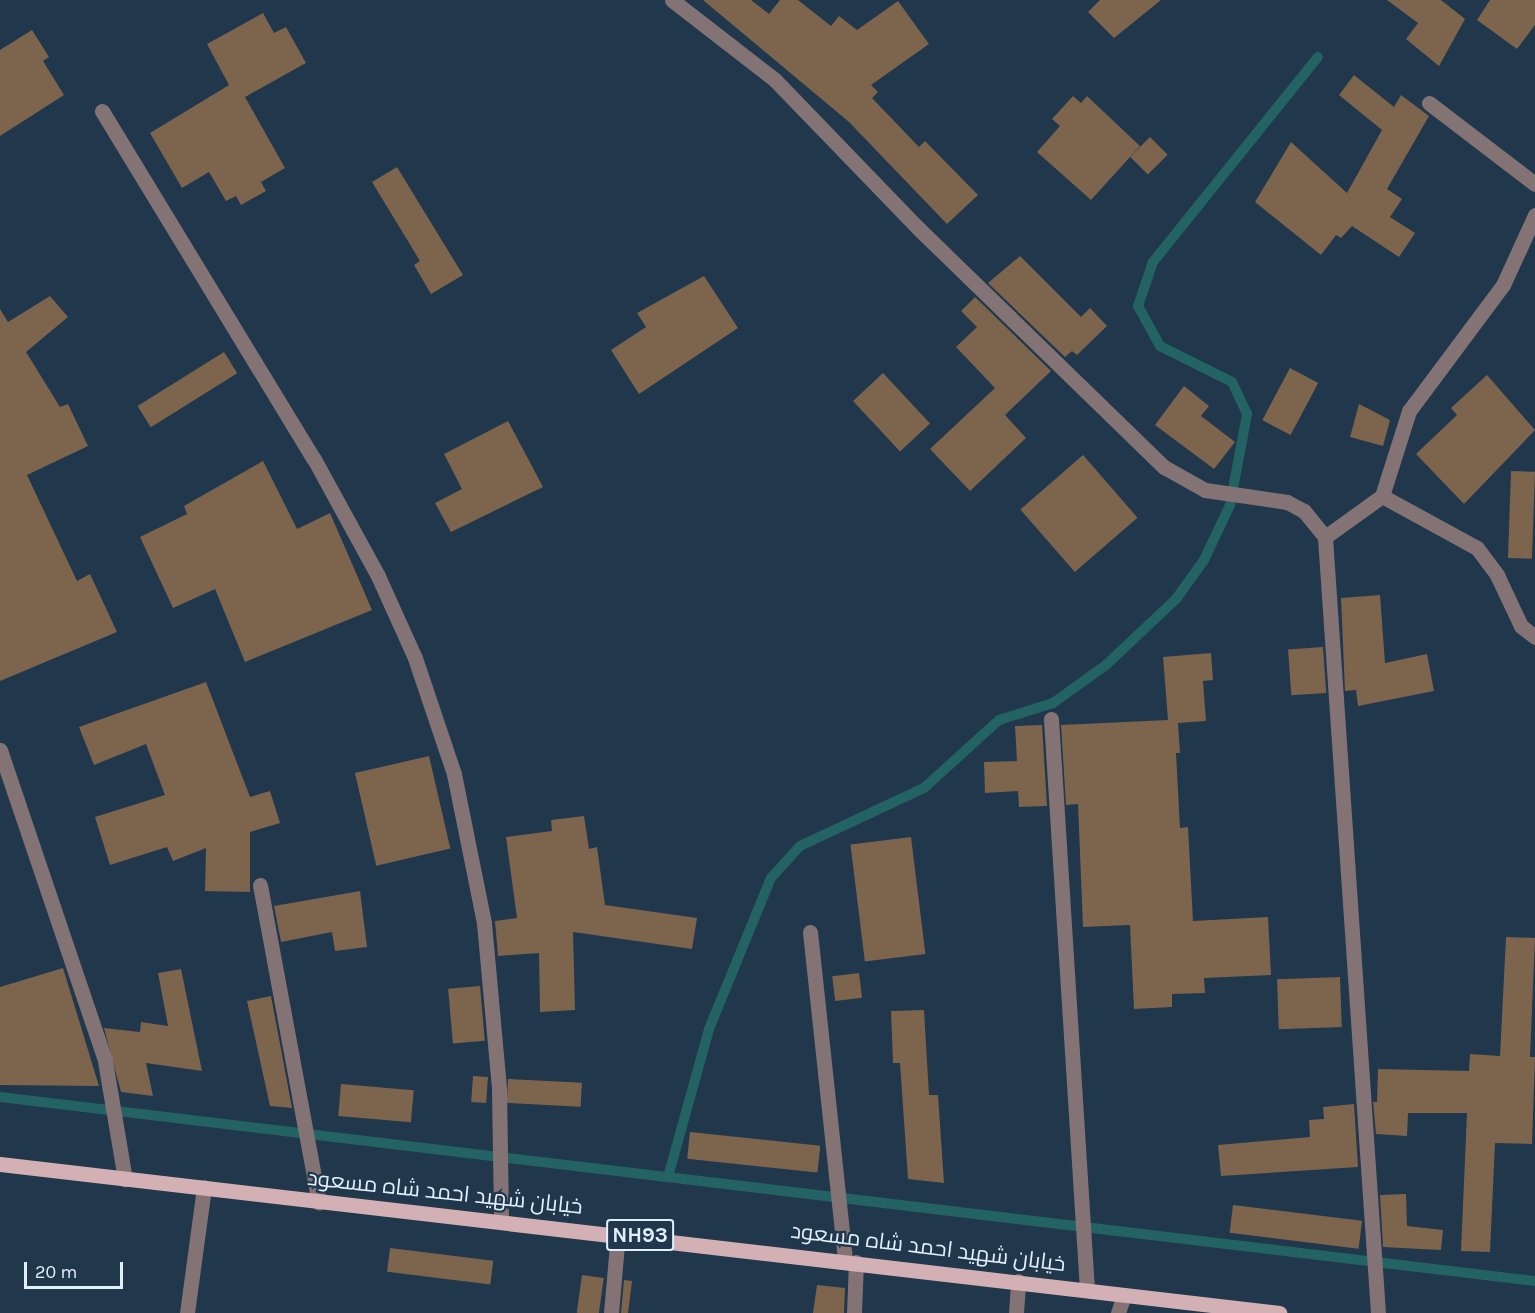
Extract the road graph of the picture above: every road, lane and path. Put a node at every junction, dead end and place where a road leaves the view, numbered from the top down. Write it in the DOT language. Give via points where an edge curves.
graph roads {
  1 [pos="672,0"];
  2 [pos="1429,103"];
  3 [pos="102,111"];
  4 [pos="1535,184"];
  5 [pos="1535,216"];
  6 [pos="1382,496"];
  7 [pos="1325,537"];
  8 [pos="1535,637"];
  9 [pos="1051,719"];
  10 [pos="0,750"];
  11 [pos="260,885"];
  12 [pos="810,932"];
  13 [pos="0,1164"];
  14 [pos="125,1179"];
  15 [pos="204,1187"];
  16 [pos="319,1203"];
  17 [pos="501,1221"];
  18 [pos="618,1233"];
  19 [pos="850,1261"];
  20 [pos="1018,1281"];
  21 [pos="1087,1290"];
  22 [pos="1124,1294"];
  23 [pos="1211,1309"];
  24 [pos="187,1313"];
  25 [pos="611,1313"];
  26 [pos="854,1313"];
  27 [pos="1016,1313"];
  28 [pos="1118,1313"];
  29 [pos="1279,1313"];
  30 [pos="1378,1313"];
  1 -- 7 [label="street" via="775,80 995,305 1164,467 1205,490 1287,502 1304,511"];
  2 -- 4 [label="street"];
  3 -- 17 [label="street" via="314,459 378,576 415,658 454,774 484,923 499,1089"];
  5 -- 6 [label="street" via="1503,285 1409,411"];
  6 -- 7 [label="street"];
  6 -- 8 [label="street" via="1477,548 1497,575 1521,626"];
  7 -- 30 [label="street"];
  9 -- 21 [label="street"];
  10 -- 14 [label="street" via="105,1061"];
  11 -- 16 [label="street"];
  12 -- 19 [label="street"];
  13 -- 14 [label="main road, خیابان شهید احمد شاه مسعود / NH93"];
  14 -- 15 [label="main road, خیابان شهید احمد شاه مسعود / NH93"];
  15 -- 16 [label="main road, خیابان شهید احمد شاه مسعود / NH93"];
  15 -- 24 [label="street"];
  16 -- 17 [label="main road, خیابان شهید احمد شاه مسعود / NH93"];
  17 -- 18 [label="main road, خیابان شهید احمد شاه مسعود / NH93"];
  18 -- 19 [label="main road, خیابان شهید احمد شاه مسعود / NH93"];
  18 -- 25 [label="street"];
  19 -- 20 [label="main road, خیابان شهید احمد شاه مسعود / NH93"];
  19 -- 26 [label="street"];
  20 -- 21 [label="main road, خیابان شهید احمد شاه مسعود / NH93"];
  20 -- 27 [label="street"];
  21 -- 22 [label="main road, خیابان شهید احمد شاه مسعود / NH93"];
  22 -- 23 [label="main road, خیابان شهید احمد شاه مسعود / NH93"];
  22 -- 28 [label="street"];
  23 -- 29 [label="main road, خیابان شهید احمد شاه مسعود / NH93"];
}
